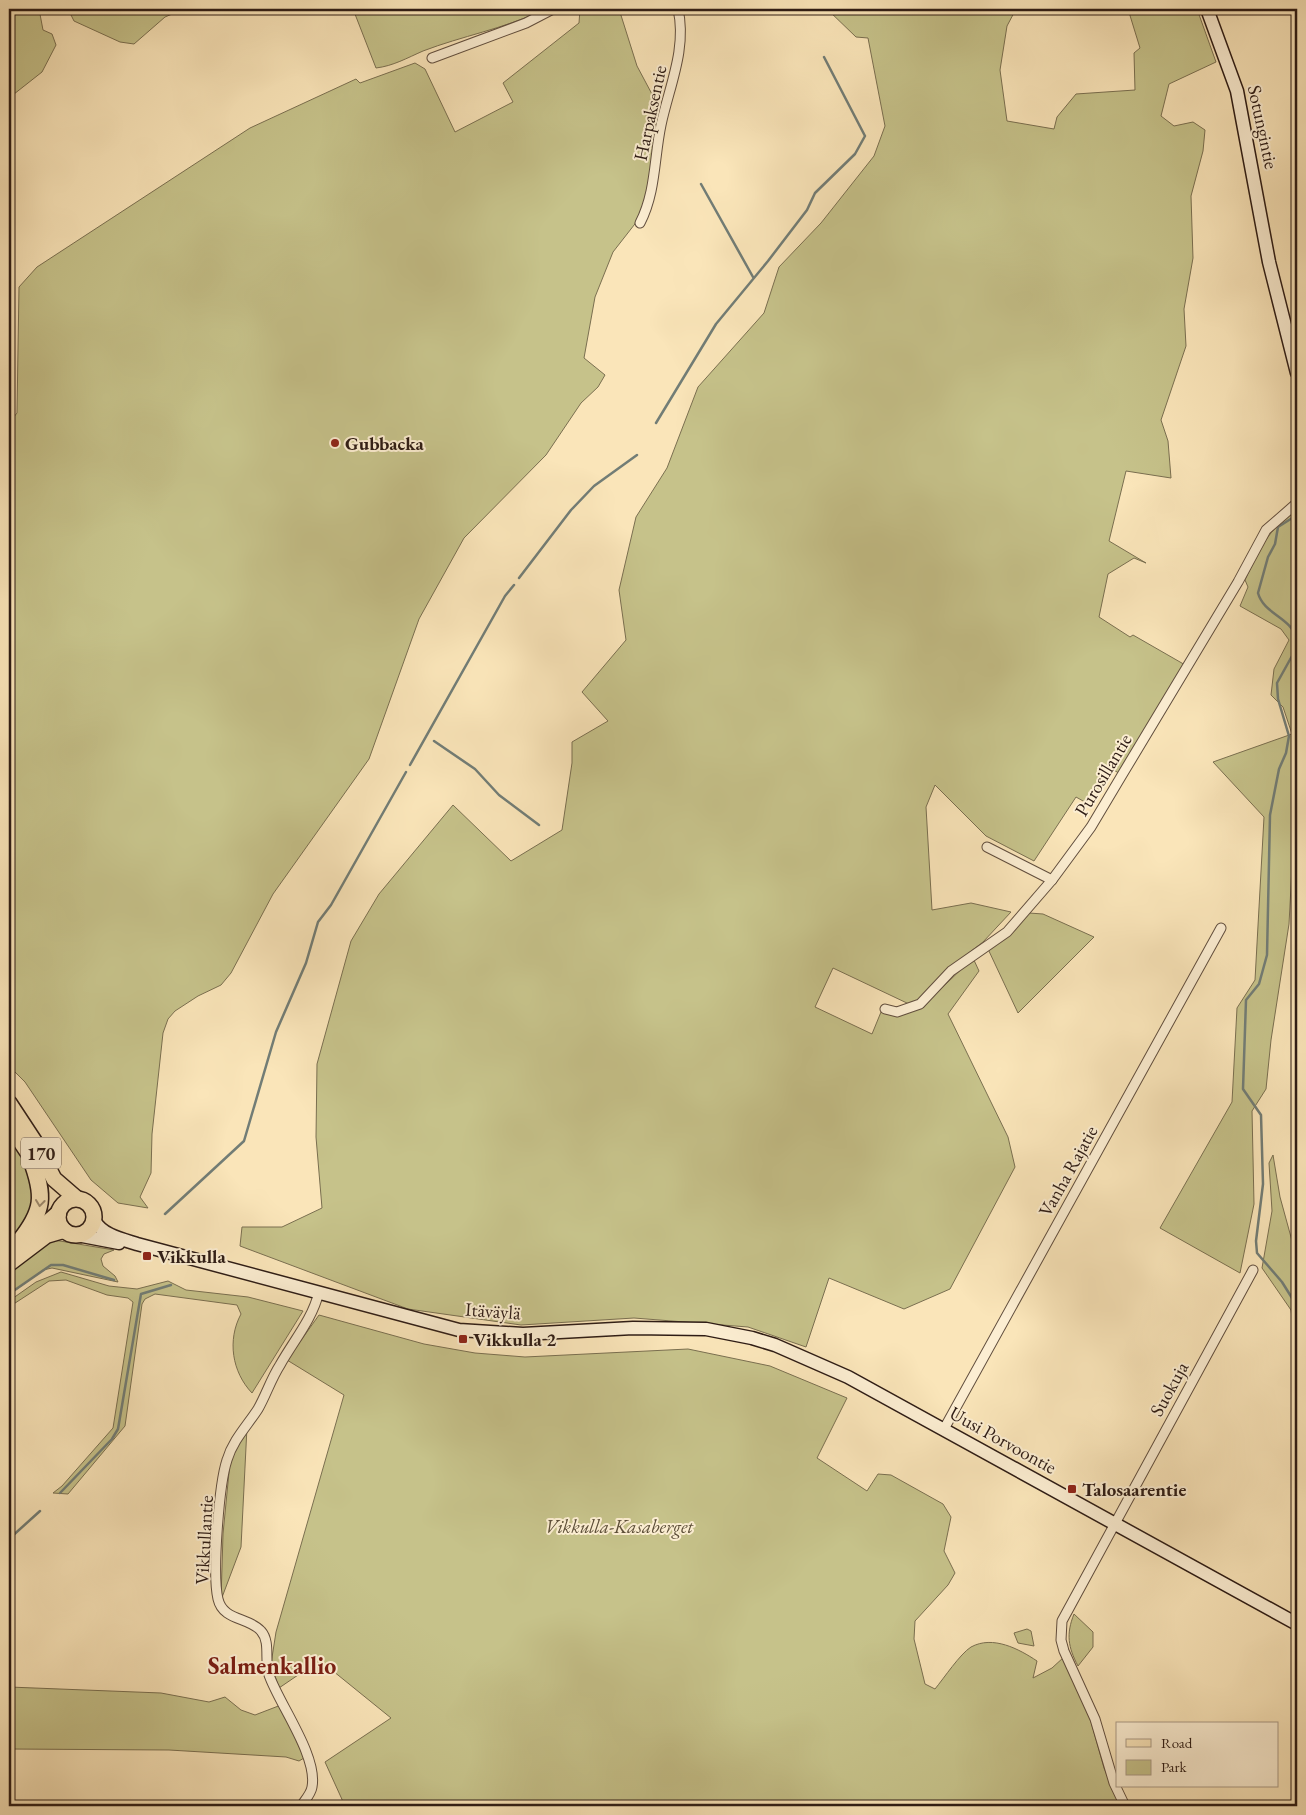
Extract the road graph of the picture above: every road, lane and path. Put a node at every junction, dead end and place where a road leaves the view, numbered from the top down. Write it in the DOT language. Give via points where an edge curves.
graph roads {
  1 [pos="553,9"];
  2 [pos="678,9"];
  3 [pos="1207,9"];
  4 [pos="432,58"];
  5 [pos="640,223"];
  6 [pos="1297,373"];
  7 [pos="1297,503"];
  8 [pos="987,847"];
  9 [pos="1052,880"];
  10 [pos="1220,928"];
  11 [pos="885,1010"];
  12 [pos="9,1103"];
  13 [pos="9,1124"];
  14 [pos="31,1159"];
  15 [pos="76,1198"];
  16 [pos="59,1211"];
  17 [pos="94,1220"];
  18 [pos="70,1232"];
  19 [pos="14,1244"];
  20 [pos="137,1244"];
  21 [pos="9,1263"];
  22 [pos="1253,1270"];
  23 [pos="319,1292"];
  24 [pos="848,1377"];
  25 [pos="944,1429"];
  26 [pos="1115,1524"];
  27 [pos="1297,1624"];
  28 [pos="1116,1786"];
  29 [pos="1117,1788"];
  30 [pos="301,1806"];
  31 [pos="1125,1806"];
  1 -- 4 [label="street" via="526,23"];
  2 -- 5 [label="street, Harpaksentie" via="681,29 679,55 661,124 649,202"];
  3 -- 6 [label="main road, Sotungintie" via="1230,67 1238,98 1269,262"];
  7 -- 9 [label="street, Purosillantie" via="1266,530 1091,827"];
  8 -- 9 [label="street"];
  9 -- 11 [label="street, Purosillantie" via="1007,932 951,971 920,1004 897,1012"];
  10 -- 25 [label="street, Vanha Rajatie"];
  12 -- 15 [label="main road, 170" via="54,1178"];
  13 -- 14 [label="main road, 170"];
  14 -- 16 [label="main road, 170" via="56,1196"];
  14 -- 19 [label="highway, one-way" via="39,1180 41,1201 34,1221"];
  15 -- 16 [label="main road" via="70,1199"];
  15 -- 17 [label="main road" via="91,1207"];
  16 -- 18 [label="main road" via="58,1220"];
  16 -- 19 [label="highway" via="42,1229"];
  17 -- 18 [label="main road" via="89,1229"];
  17 -- 20 [label="main road, Itäväylä" via="106,1232"];
  18 -- 20 [label="main road, Itäväylä" via="113,1243"];
  18 -- 21 [label="highway" via="46,1235"];
  20 -- 23 [label="main road, Itäväylä"];
  22 -- 26 [label="street, Suokuja"];
  23 -- 24 [label="main road, Itäväylä" via="424,1322 474,1332 523,1334 633,1328 706,1329 775,1345"];
  23 -- 30 [label="street, Vikkullantie" via="313,1313 241,1431 227,1461 216,1578 222,1608 230,1616 259,1629 264,1636 268,1674 305,1752 312,1778 312,1789"];
  24 -- 25 [label="main road, Uusi Porvoontie"];
  25 -- 26 [label="main road, Uusi Porvoontie"];
  26 -- 27 [label="main road, Uusi Porvoontie"];
  26 -- 28 [label="street" via="1066,1612 1061,1640 1095,1719"];
  29 -- 31 [label="street"];
}
